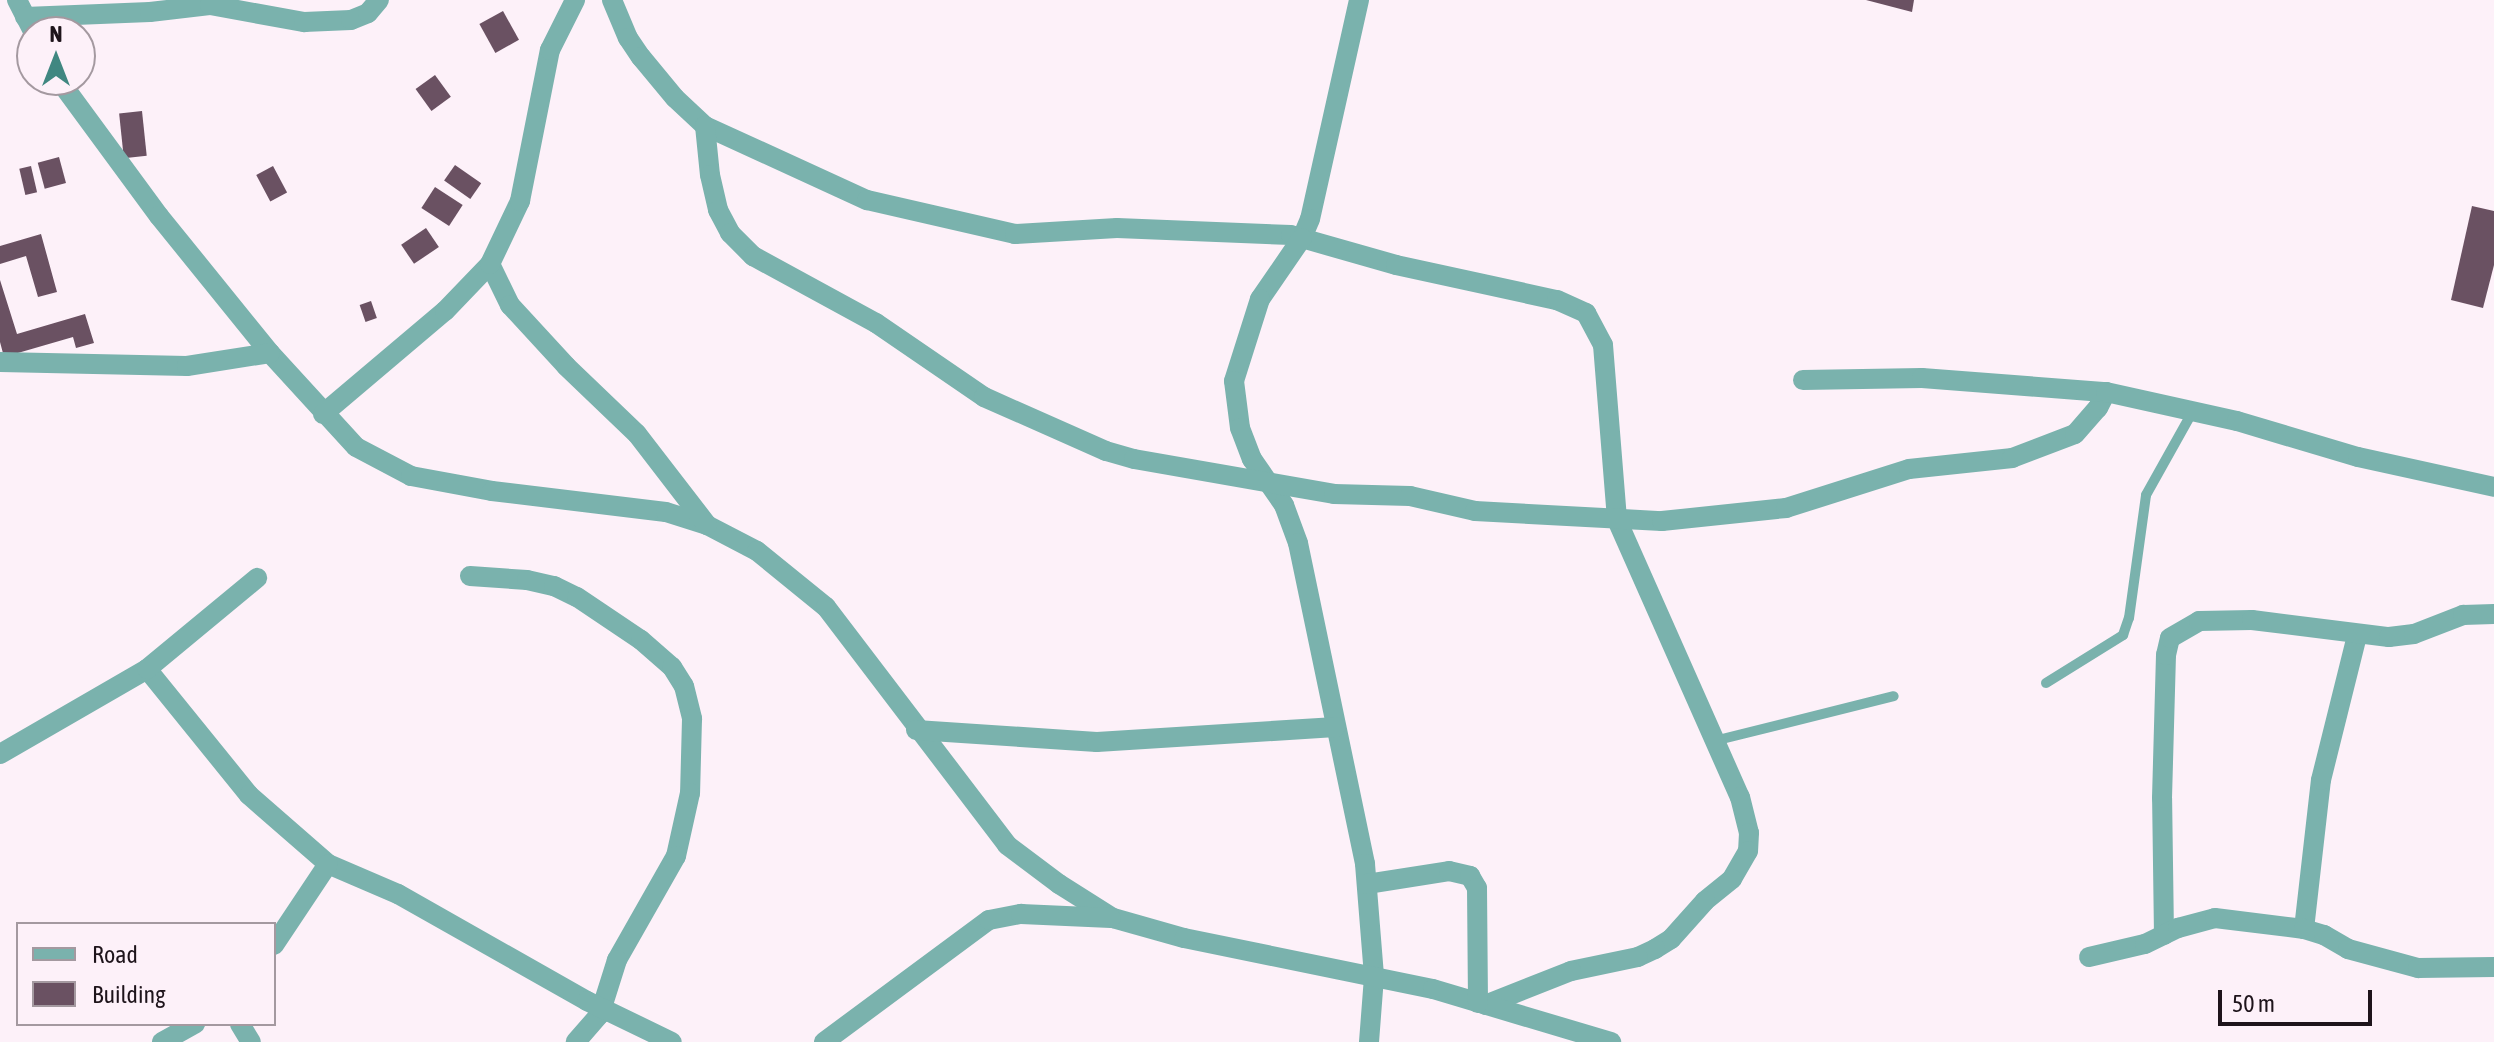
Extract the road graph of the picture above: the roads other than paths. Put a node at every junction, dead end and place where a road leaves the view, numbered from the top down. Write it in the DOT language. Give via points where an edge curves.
graph roads {
  1 [pos="379,0"];
  2 [pos="575,0"];
  3 [pos="612,0"];
  4 [pos="1359,0"];
  5 [pos="148,6"];
  6 [pos="25,16"];
  7 [pos="71,96"];
  8 [pos="705,126"];
  9 [pos="1302,238"];
  10 [pos="490,264"];
  11 [pos="270,353"];
  12 [pos="0,362"];
  13 [pos="1803,380"];
  14 [pos="2106,392"];
  15 [pos="2193,410"];
  16 [pos="323,414"];
  17 [pos="1269,483"];
  18 [pos="2494,487"];
  19 [pos="1617,520"];
  20 [pos="707,525"];
  21 [pos="470,576"];
  22 [pos="257,578"];
  23 [pos="2494,614"];
  24 [pos="2357,636"];
  25 [pos="147,669"];
  26 [pos="2046,683"];
  27 [pos="1894,696"];
  28 [pos="1336,727"];
  29 [pos="916,730"];
  30 [pos="1718,740"];
  31 [pos="0,754"];
  32 [pos="328,864"];
  33 [pos="1367,884"];
  34 [pos="1113,918"];
  35 [pos="2304,929"];
  36 [pos="2164,935"];
  37 [pos="276,942"];
  38 [pos="2089,957"];
  39 [pos="2494,967"];
  40 [pos="1374,977"];
  41 [pos="1481,1004"];
  42 [pos="603,1009"];
  43 [pos="191,1026"];
  44 [pos="162,1042"];
  45 [pos="576,1042"];
  46 [pos="672,1042"];
  47 [pos="824,1042"];
  48 [pos="1369,1042"];
  49 [pos="1611,1042"];
  1 -- 5 [label="street" via="368,13 351,20 304,22 210,5"];
  2 -- 10 [label="street" via="550,50 520,201"];
  3 -- 8 [label="street" via="641,57"];
  4 -- 9 [label="street"];
  5 -- 6 [label="street"];
  7 -- 11 [label="street"];
  8 -- 9 [label="street" via="867,200 1015,234 1117,228 1267,232"];
  8 -- 17 [label="street" via="718,210 730,233 753,256 876,323 1013,411 1134,459"];
  9 -- 17 [label="street" via="1260,299 1234,381 1240,428"];
  9 -- 19 [label="street" via="1396,265 1557,300 1586,313 1603,345"];
  10 -- 16 [label="street" via="445,311"];
  10 -- 20 [label="street" via="510,305 637,434"];
  11 -- 12 [label="street" via="187,366"];
  11 -- 16 [label="street"];
  13 -- 14 [label="street" via="1922,378"];
  14 -- 15 [label="street"];
  14 -- 19 [label="street" via="2075,434 1999,462 1909,469 1776,510 1650,522"];
  15 -- 18 [label="street" via="2358,457"];
  15 -- 26 [label="lane" via="2146,495 2123,635"];
  16 -- 20 [label="street" via="356,447 411,476 492,491 626,505"];
  17 -- 19 [label="street" via="1334,494 1410,496 1475,511"];
  17 -- 28 [label="street" via="1298,543"];
  19 -- 30 [label="street"];
  20 -- 29 [label="street" via="757,551 826,607"];
  21 -- 42 [label="street" via="527,580 577,597 641,640 672,667 684,686 692,719 683,831 665,876 617,960"];
  22 -- 25 [label="street"];
  23 -- 24 [label="street" via="2463,615 2414,634"];
  24 -- 35 [label="street" via="2321,780"];
  24 -- 36 [label="street" via="2252,620 2199,621 2170,638 2162,798"];
  25 -- 31 [label="street"];
  25 -- 32 [label="street" via="249,795"];
  27 -- 30 [label="lane"];
  28 -- 29 [label="street" via="1097,742"];
  28 -- 33 [label="street"];
  29 -- 34 [label="street" via="1007,845"];
  30 -- 41 [label="street" via="1749,833 1748,851 1732,879 1655,949 1571,971"];
  32 -- 37 [label="street"];
  32 -- 42 [label="street" via="398,894"];
  33 -- 40 [label="street"];
  33 -- 41 [label="street" via="1449,871 1470,876 1477,888"];
  34 -- 40 [label="street"];
  34 -- 47 [label="street" via="1021,914 989,920"];
  35 -- 36 [label="street" via="2215,918"];
  35 -- 39 [label="street" via="2348,949 2418,968"];
  36 -- 38 [label="street"];
  40 -- 41 [label="street"];
  40 -- 48 [label="street"];
  41 -- 49 [label="street"];
  42 -- 45 [label="street"];
  42 -- 46 [label="street"];
  43 -- 44 [label="street"];
}
